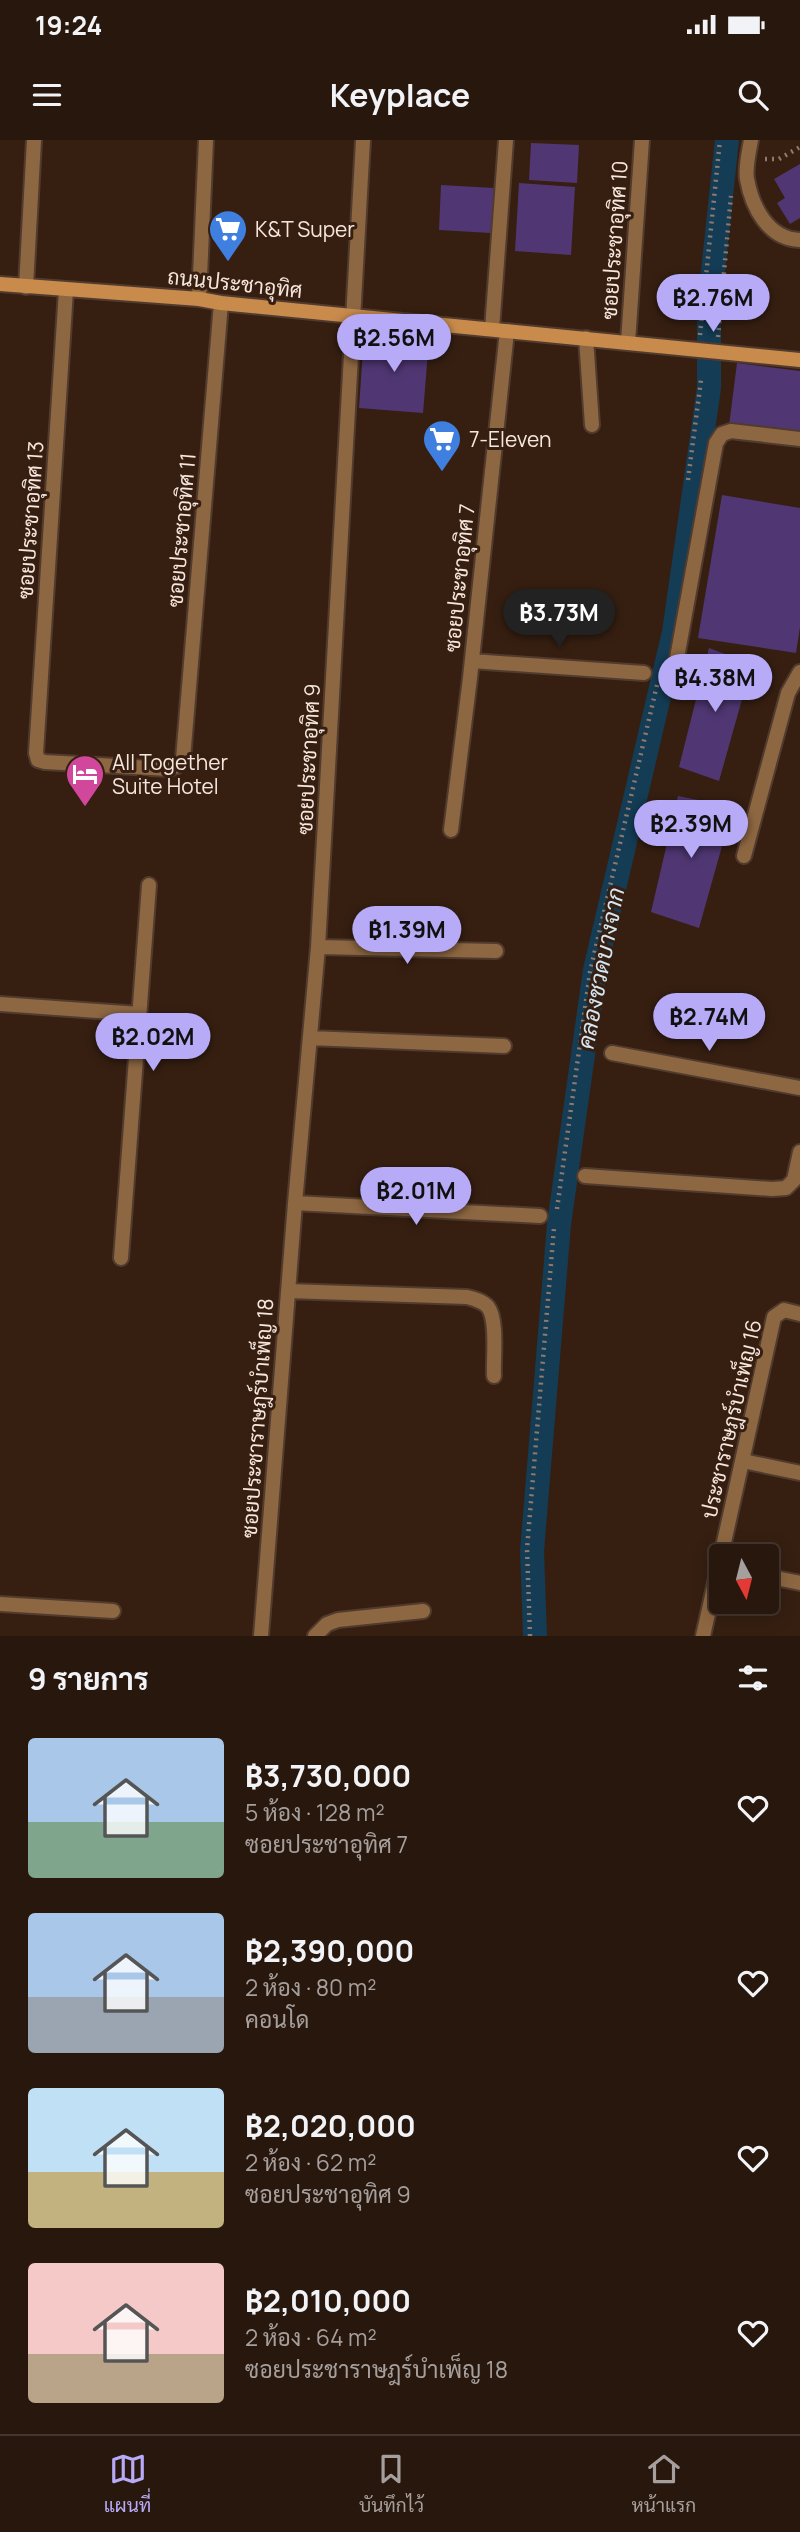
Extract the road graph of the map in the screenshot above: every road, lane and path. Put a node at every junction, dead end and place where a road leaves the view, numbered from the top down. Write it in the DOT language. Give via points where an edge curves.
graph roads {
  1 [pos="34,140"];
  2 [pos="206,140"];
  3 [pos="363,140"];
  4 [pos="506,140"];
  5 [pos="642,140"];
  6 [pos="720,140"];
  7 [pos="751,140"];
  8 [pos="800,147"];
  9 [pos="748,160"];
  10 [pos="731,194"];
  11 [pos="800,240"];
  12 [pos="0,284"];
  13 [pos="26,287"];
  14 [pos="66,290"];
  15 [pos="199,299"];
  16 [pos="221,303"];
  17 [pos="353,316"];
  18 [pos="499,330"];
  19 [pos="586,338"];
  20 [pos="699,339"];
  21 [pos="718,341"];
  22 [pos="628,342"];
  23 [pos="800,360"];
  24 [pos="701,380"];
  25 [pos="592,425"];
  26 [pos="800,439"];
  27 [pos="688,485"];
  28 [pos="472,661"];
  29 [pos="800,672"];
  30 [pos="644,673"];
  31 [pos="673,680"];
  32 [pos="657,683"];
  33 [pos="183,760"];
  34 [pos="451,830"];
  35 [pos="744,856"];
  36 [pos="149,885"];
  37 [pos="318,947"];
  38 [pos="496,951"];
  39 [pos="0,1004"];
  40 [pos="139,1014"];
  41 [pos="310,1038"];
  42 [pos="504,1046"];
  43 [pos="612,1053"];
  44 [pos="800,1088"];
  45 [pos="800,1152"];
  46 [pos="585,1176"];
  47 [pos="295,1203"];
  48 [pos="556,1209"];
  49 [pos="540,1216"];
  50 [pos="555,1223"];
  51 [pos="121,1258"];
  52 [pos="288,1291"];
  53 [pos="800,1314"];
  54 [pos="494,1376"];
  55 [pos="743,1461"];
  56 [pos="800,1473"];
  57 [pos="724,1544"];
  58 [pos="779,1579"];
  59 [pos="800,1583"];
  60 [pos="0,1604"];
  61 [pos="709,1610"];
  62 [pos="113,1611"];
  63 [pos="423,1611"];
  64 [pos="261,1636"];
  65 [pos="315,1636"];
  66 [pos="530,1636"];
  67 [pos="703,1636"];
  1 -- 13 [label="street"];
  2 -- 15 [label="street"];
  3 -- 17 [label="street, ซอยประชาอุทิศ 9"];
  4 -- 18 [label="street, ซอยประชาอุทิศ 7"];
  5 -- 22 [label="street, ซอยประชาอุทิศ 10"];
  6 -- 20 [label="path"];
  7 -- 9 [label="street"];
  8 -- 9 [label="path" via="779,159"];
  9 -- 11 [label="street" via="746,176 769,229 788,240"];
  10 -- 21 [label="path"];
  12 -- 13 [label="main road, ถนนประชาอุทิศ"];
  13 -- 14 [label="main road, ถนนประชาอุทิศ"];
  14 -- 15 [label="main road, ถนนประชาอุทิศ"];
  14 -- 33 [label="street, ซอยประชาอุทิศ 13" via="36,753 38,760 45,762 169,769"];
  15 -- 16 [label="main road, ถนนประชาอุทิศ"];
  16 -- 17 [label="main road, ถนนประชาอุทิศ"];
  16 -- 33 [label="street, ซอยประชาอุทิศ 11"];
  17 -- 18 [label="main road, ถนนประชาอุทิศ"];
  17 -- 37 [label="street, ซอยประชาอุทิศ 9"];
  18 -- 19 [label="main road, ถนนประชาอุทิศ"];
  18 -- 28 [label="street, ซอยประชาอุทิศ 7"];
  19 -- 22 [label="main road, ถนนประชาอุทิศ"];
  19 -- 25 [label="street"];
  22 -- 23 [label="main road, ถนนประชาอุทิศ"];
  24 -- 27 [label="path"];
  26 -- 31 [label="street" via="731,431 716,443"];
  28 -- 30 [label="street"];
  28 -- 34 [label="street, ซอยประชาอุทิศ 7"];
  29 -- 35 [label="street" via="788,693"];
  32 -- 48 [label="path" via="590,972"];
  36 -- 40 [label="street"];
  37 -- 38 [label="street"];
  37 -- 41 [label="street, ซอยประชาอุทิศ 9"];
  39 -- 40 [label="street"];
  40 -- 51 [label="street"];
  41 -- 42 [label="street"];
  41 -- 47 [label="street, ซอยประชาอุทิศ 9"];
  43 -- 44 [label="street"];
  45 -- 46 [label="street" via="794,1180 786,1188"];
  47 -- 49 [label="street"];
  47 -- 52 [label="street, ซอยประชาราษฎร์บำเพ็ญ 18"];
  50 -- 66 [label="path" via="527,1549"];
  52 -- 54 [label="street" via="478,1300 488,1308 493,1322"];
  52 -- 64 [label="street, ซอยประชาราษฎร์บำเพ็ญ 18"];
  53 -- 55 [label="street, ประชาราษฎร์บำเพ็ญ 16" via="784,1311 774,1317"];
  55 -- 56 [label="street"];
  55 -- 57 [label="street, ประชาราษฎร์บำเพ็ญ 16"];
  58 -- 59 [label="street"];
  60 -- 62 [label="street"];
  61 -- 67 [label="street, ประชาราษฎร์บำเพ็ญ 16"];
  63 -- 65 [label="street" via="338,1620"];
}
